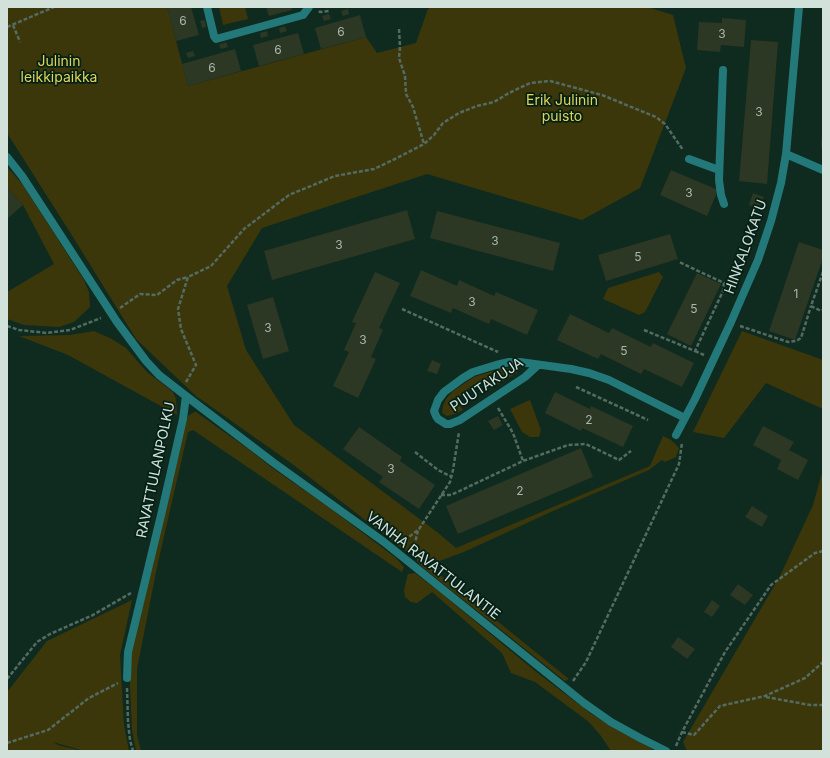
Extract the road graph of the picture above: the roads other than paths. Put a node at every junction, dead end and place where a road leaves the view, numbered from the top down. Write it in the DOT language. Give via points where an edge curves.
graph roads {
  1 [pos="207,7"];
  2 [pos="309,7"];
  3 [pos="799,7"];
  4 [pos="723,70"];
  5 [pos="786,154"];
  6 [pos="7,157"];
  7 [pos="689,159"];
  8 [pos="719,170"];
  9 [pos="823,170"];
  10 [pos="724,204"];
  11 [pos="538,365"];
  12 [pos="186,396"];
  13 [pos="685,418"];
  14 [pos="676,436"];
  15 [pos="127,678"];
  16 [pos="666,751"];
  1 -- 2 [label="street" via="216,39 303,15"];
  3 -- 5 [label="street, HINKALOKATU"];
  4 -- 8 [label="street"];
  5 -- 9 [label="street"];
  5 -- 13 [label="street, HINKALOKATU" via="772,221 758,260"];
  6 -- 12 [label="street, RAVATTULANPOLKU" via="22,176 111,314 146,361"];
  7 -- 8 [label="street"];
  8 -- 10 [label="street"];
  11 -- 11 [label="street, PUUTAKUJA" via="526,377 460,420 446,424 436,416 435,406 444,392 473,372 509,362"];
  11 -- 13 [label="street, PUUTAKUJA" via="571,368 596,375"];
  12 -- 15 [label="street, RAVATTULANPOLKU" via="180,434 128,652"];
  12 -- 16 [label="street, VANHA RAVATTULANTIE" via="384,542 566,689 611,722"];
  13 -- 14 [label="street, HINKALOKATU"];
}
